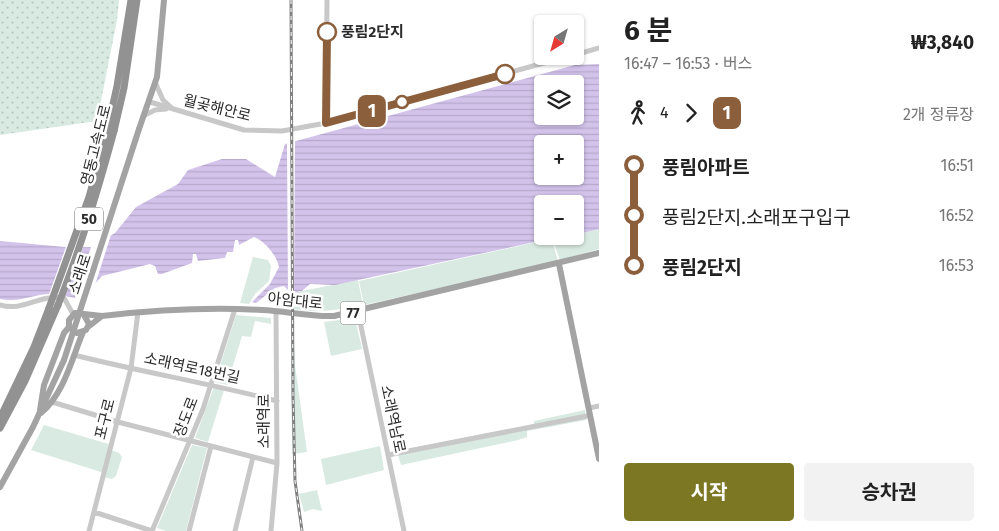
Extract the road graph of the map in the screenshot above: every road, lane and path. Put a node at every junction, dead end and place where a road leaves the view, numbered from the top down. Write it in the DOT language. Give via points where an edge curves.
graph roads {
  1 [pos="131,0"];
  2 [pos="137,0"];
  3 [pos="164,0"];
  4 [pos="327,0"];
  5 [pos="599,48"];
  6 [pos="584,52"];
  7 [pos="536,65"];
  8 [pos="155,82"];
  9 [pos="150,102"];
  10 [pos="172,109"];
  11 [pos="145,115"];
  12 [pos="326,123"];
  13 [pos="599,253"];
  14 [pos="559,264"];
  15 [pos="0,305"];
  16 [pos="235,309"];
  17 [pos="276,311"];
  18 [pos="138,312"];
  19 [pos="358,312"];
  20 [pos="73,314"];
  21 [pos="84,315"];
  22 [pos="102,316"];
  23 [pos="69,327"];
  24 [pos="86,329"];
  25 [pos="74,355"];
  26 [pos="130,368"];
  27 [pos="212,384"];
  28 [pos="277,401"];
  29 [pos="52,402"];
  30 [pos="599,406"];
  31 [pos="589,408"];
  32 [pos="40,413"];
  33 [pos="587,416"];
  34 [pos="0,418"];
  35 [pos="118,422"];
  36 [pos="0,428"];
  37 [pos="191,441"];
  38 [pos="211,446"];
  39 [pos="388,455"];
  40 [pos="253,457"];
  41 [pos="599,459"];
  42 [pos="277,463"];
  43 [pos="0,486"];
  44 [pos="94,512"];
  45 [pos="89,531"];
  46 [pos="152,531"];
  47 [pos="189,531"];
  48 [pos="235,531"];
  49 [pos="271,531"];
  50 [pos="404,531"];
  1 -- 34 [label="highway, 영동고속도로 / 50, bridge" via="106,136 86,206 34,347"];
  2 -- 36 [label="highway, 영동고속도로 / 50, bridge" via="124,88 96,200 74,267 29,373"];
  3 -- 8 [label="main road, 소래로"];
  4 -- 12 [label="street"];
  5 -- 6 [label="street"];
  7 -- 12 [label="street, 월곶해안로"];
  8 -- 9 [label="main road, 소래로"];
  8 -- 10 [label="street"];
  9 -- 10 [label="street, 월곶해안로"];
  9 -- 11 [label="main road, 소래로"];
  10 -- 11 [label="street" via="159,109"];
  10 -- 12 [label="street, 월곶해안로" via="244,130 272,132"];
  11 -- 32 [label="main road, 소래로, bridge" via="64,360"];
  13 -- 14 [label="main road, 아암대로 / 77"];
  14 -- 19 [label="main road, 아암대로 / 77"];
  14 -- 31 [label="main road"];
  15 -- 20 [label="street" via="19,308 52,296 64,298"];
  16 -- 17 [label="main road, 아암대로 / 77"];
  16 -- 18 [label="main road, 아암대로 / 77"];
  16 -- 27 [label="street, 장도로"];
  17 -- 19 [label="main road, 아암대로 / 77" via="311,316"];
  17 -- 28 [label="street, 소래역로"];
  18 -- 22 [label="main road, 아암대로 / 77"];
  18 -- 26 [label="street, 포구로"];
  19 -- 39 [label="street, 소래역남로"];
  20 -- 21 [label="main road, 77"];
  20 -- 23 [label="main road"];
  21 -- 22 [label="main road, 아암대로 / 77"];
  21 -- 24 [label="main road" via="88,320"];
  22 -- 24 [label="main road"];
  23 -- 24 [label="main road" via="77,333"];
  23 -- 32 [label="main road" via="44,385"];
  24 -- 25 [label="main road"];
  25 -- 26 [label="street, 소래역로18번길"];
  25 -- 29 [label="main road"];
  26 -- 27 [label="street, 소래역로18번길"];
  26 -- 35 [label="street, 포구로"];
  27 -- 28 [label="street, 소래역로18번길"];
  27 -- 37 [label="street, 장도로"];
  28 -- 42 [label="street, 소래역로"];
  29 -- 32 [label="main road"];
  29 -- 35 [label="street"];
  30 -- 31 [label="street"];
  31 -- 41 [label="main road"];
  32 -- 43 [label="main road, 소래로"];
  33 -- 39 [label="street"];
  35 -- 37 [label="street"];
  35 -- 44 [label="street, 포구로"];
  37 -- 38 [label="street"];
  37 -- 46 [label="street, 장도로"];
  38 -- 40 [label="street"];
  38 -- 47 [label="street"];
  39 -- 50 [label="street, 소래역남로"];
  40 -- 42 [label="street"];
  40 -- 48 [label="street"];
  42 -- 49 [label="street, 소래역로"];
  44 -- 45 [label="street, 포구로"];
  44 -- 46 [label="street"];
}
